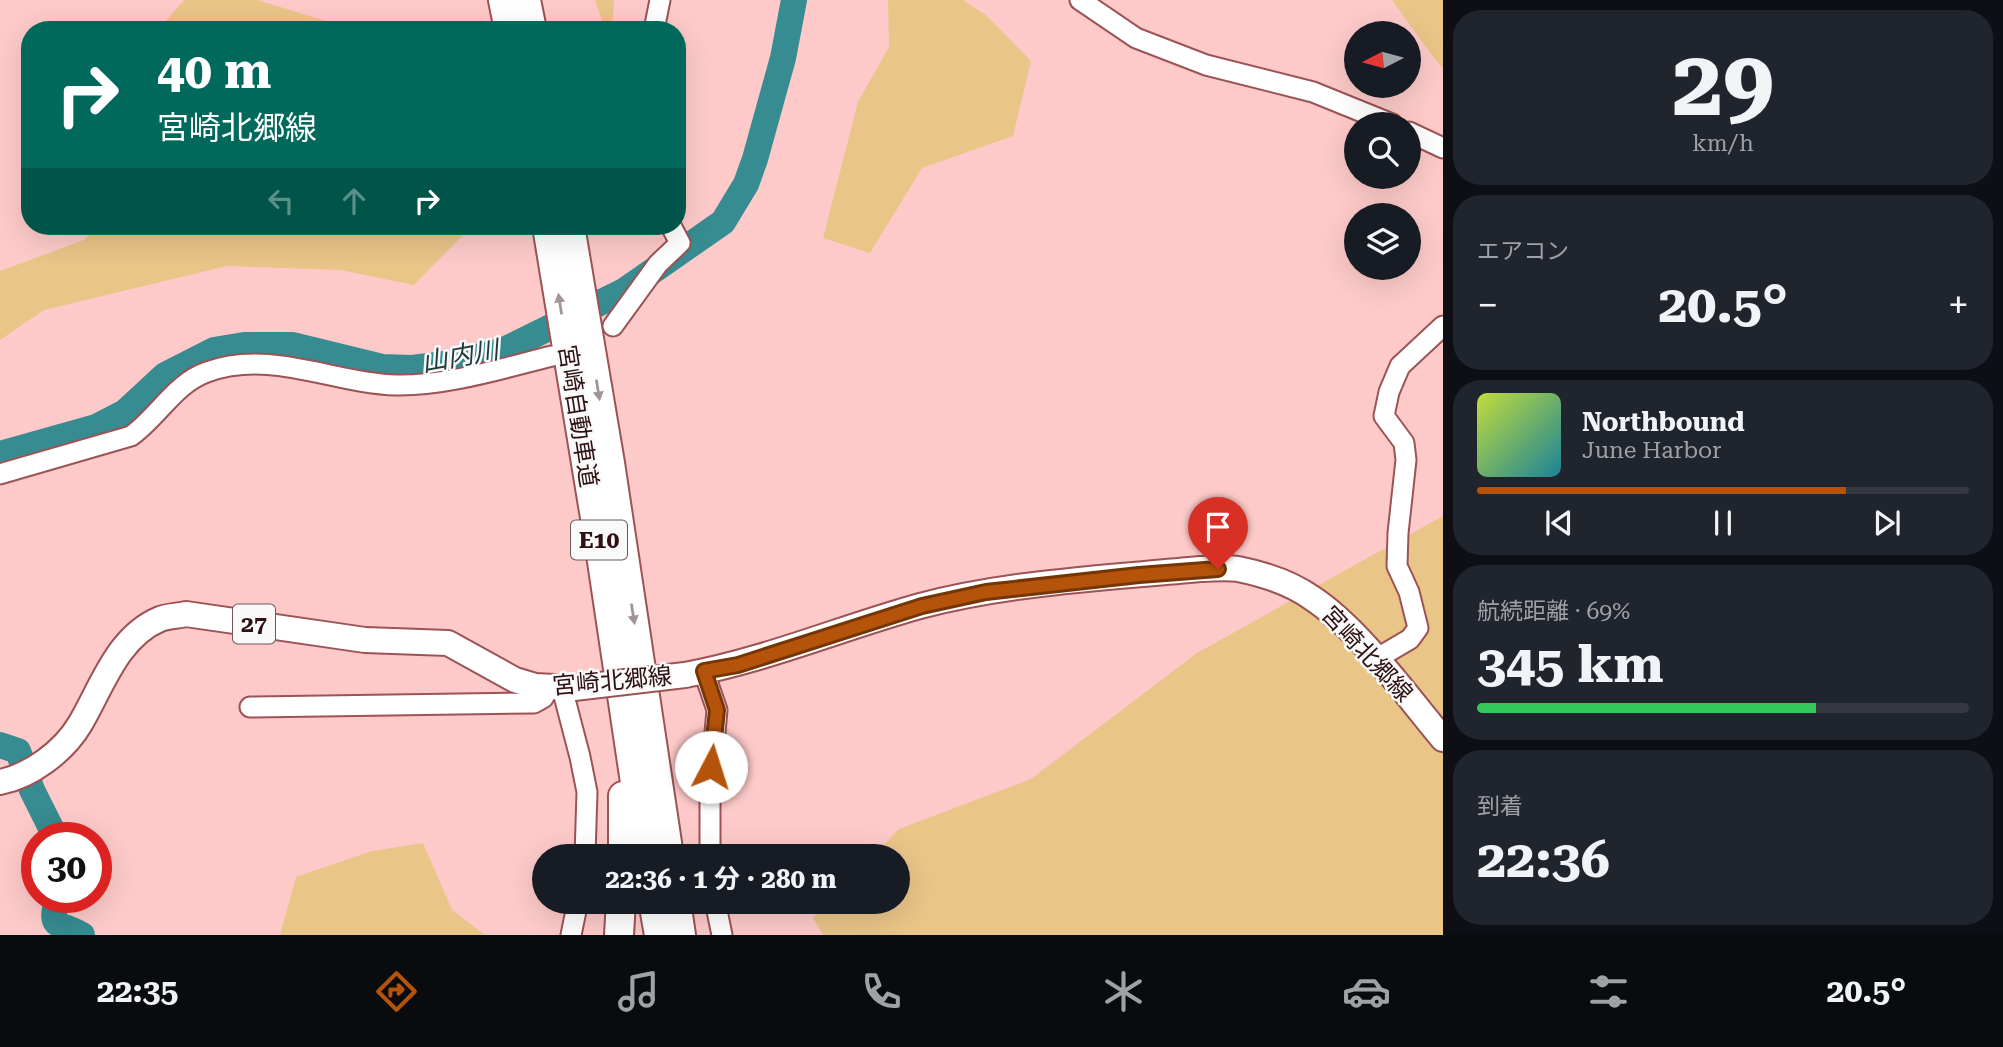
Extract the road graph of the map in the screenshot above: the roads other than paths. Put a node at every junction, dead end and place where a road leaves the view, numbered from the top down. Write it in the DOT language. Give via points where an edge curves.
graph roads {
  1 [pos="503,0"];
  2 [pos="526,0"];
  3 [pos="660,0"];
  4 [pos="1080,0"];
  5 [pos="507,21"];
  6 [pos="530,21"];
  7 [pos="656,21"];
  8 [pos="1362,112"];
  9 [pos="1421,138"];
  10 [pos="1443,148"];
  11 [pos="548,235"];
  12 [pos="572,235"];
  13 [pos="676,235"];
  14 [pos="613,326"];
  15 [pos="1443,326"];
  16 [pos="552,356"];
  17 [pos="0,474"];
  18 [pos="600,548"];
  19 [pos="1376,659"];
  20 [pos="695,673"];
  21 [pos="561,688"];
  22 [pos="250,707"];
  23 [pos="1443,738"];
  24 [pos="0,782"];
  25 [pos="586,844"];
  26 [pos="623,844"];
  27 [pos="644,844"];
  28 [pos="667,844"];
  29 [pos="710,844"];
  30 [pos="575,914"];
  31 [pos="620,914"];
  32 [pos="655,914"];
  33 [pos="678,914"];
  34 [pos="718,914"];
  35 [pos="570,935"];
  36 [pos="619,935"];
  37 [pos="659,935"];
  38 [pos="681,935"];
  39 [pos="722,935"];
  1 -- 5 [label="highway"];
  2 -- 6 [label="highway"];
  3 -- 7 [label="street"];
  4 -- 8 [label="street" via="1136,38 1206,65 1313,92"];
  9 -- 10 [label="street"];
  18 -- 11 [label="highway, 宮崎自動車道 / E10, one-way"];
  12 -- 28 [label="highway, 宮崎自動車道 / E10, one-way"];
  13 -- 14 [label="street" via="680,243 658,264"];
  15 -- 19 [label="street" via="1400,366 1384,416 1404,443 1397,566 1418,628 1410,639"];
  16 -- 17 [label="street" via="461,378 398,385 290,366 235,365 189,380 131,436"];
  18 -- 26 [label="highway" via="598,598 623,791"];
  18 -- 27 [label="highway, 宮崎自動車道 / E10"];
  19 -- 20 [label="main road, 宮崎北郷線 / 27" via="1333,614 1303,593 1273,578 1236,569 1200,569 986,592 922,606 738,665"];
  19 -- 23 [label="main road, 宮崎北郷線 / 27"];
  20 -- 21 [label="main road, 宮崎北郷線 / 27, bridge"];
  20 -- 29 [label="street" via="717,710 709,789"];
  21 -- 22 [label="street" via="534,703"];
  21 -- 24 [label="main road, 宮崎北郷線 / 27" via="515,680 448,643 365,640 186,614 160,619 139,633 115,658 64,746 37,766"];
  21 -- 25 [label="street" via="587,792"];
  30 -- 35 [label="street"];
  31 -- 36 [label="highway"];
  32 -- 37 [label="highway"];
  33 -- 38 [label="highway"];
  34 -- 39 [label="street"];
}
